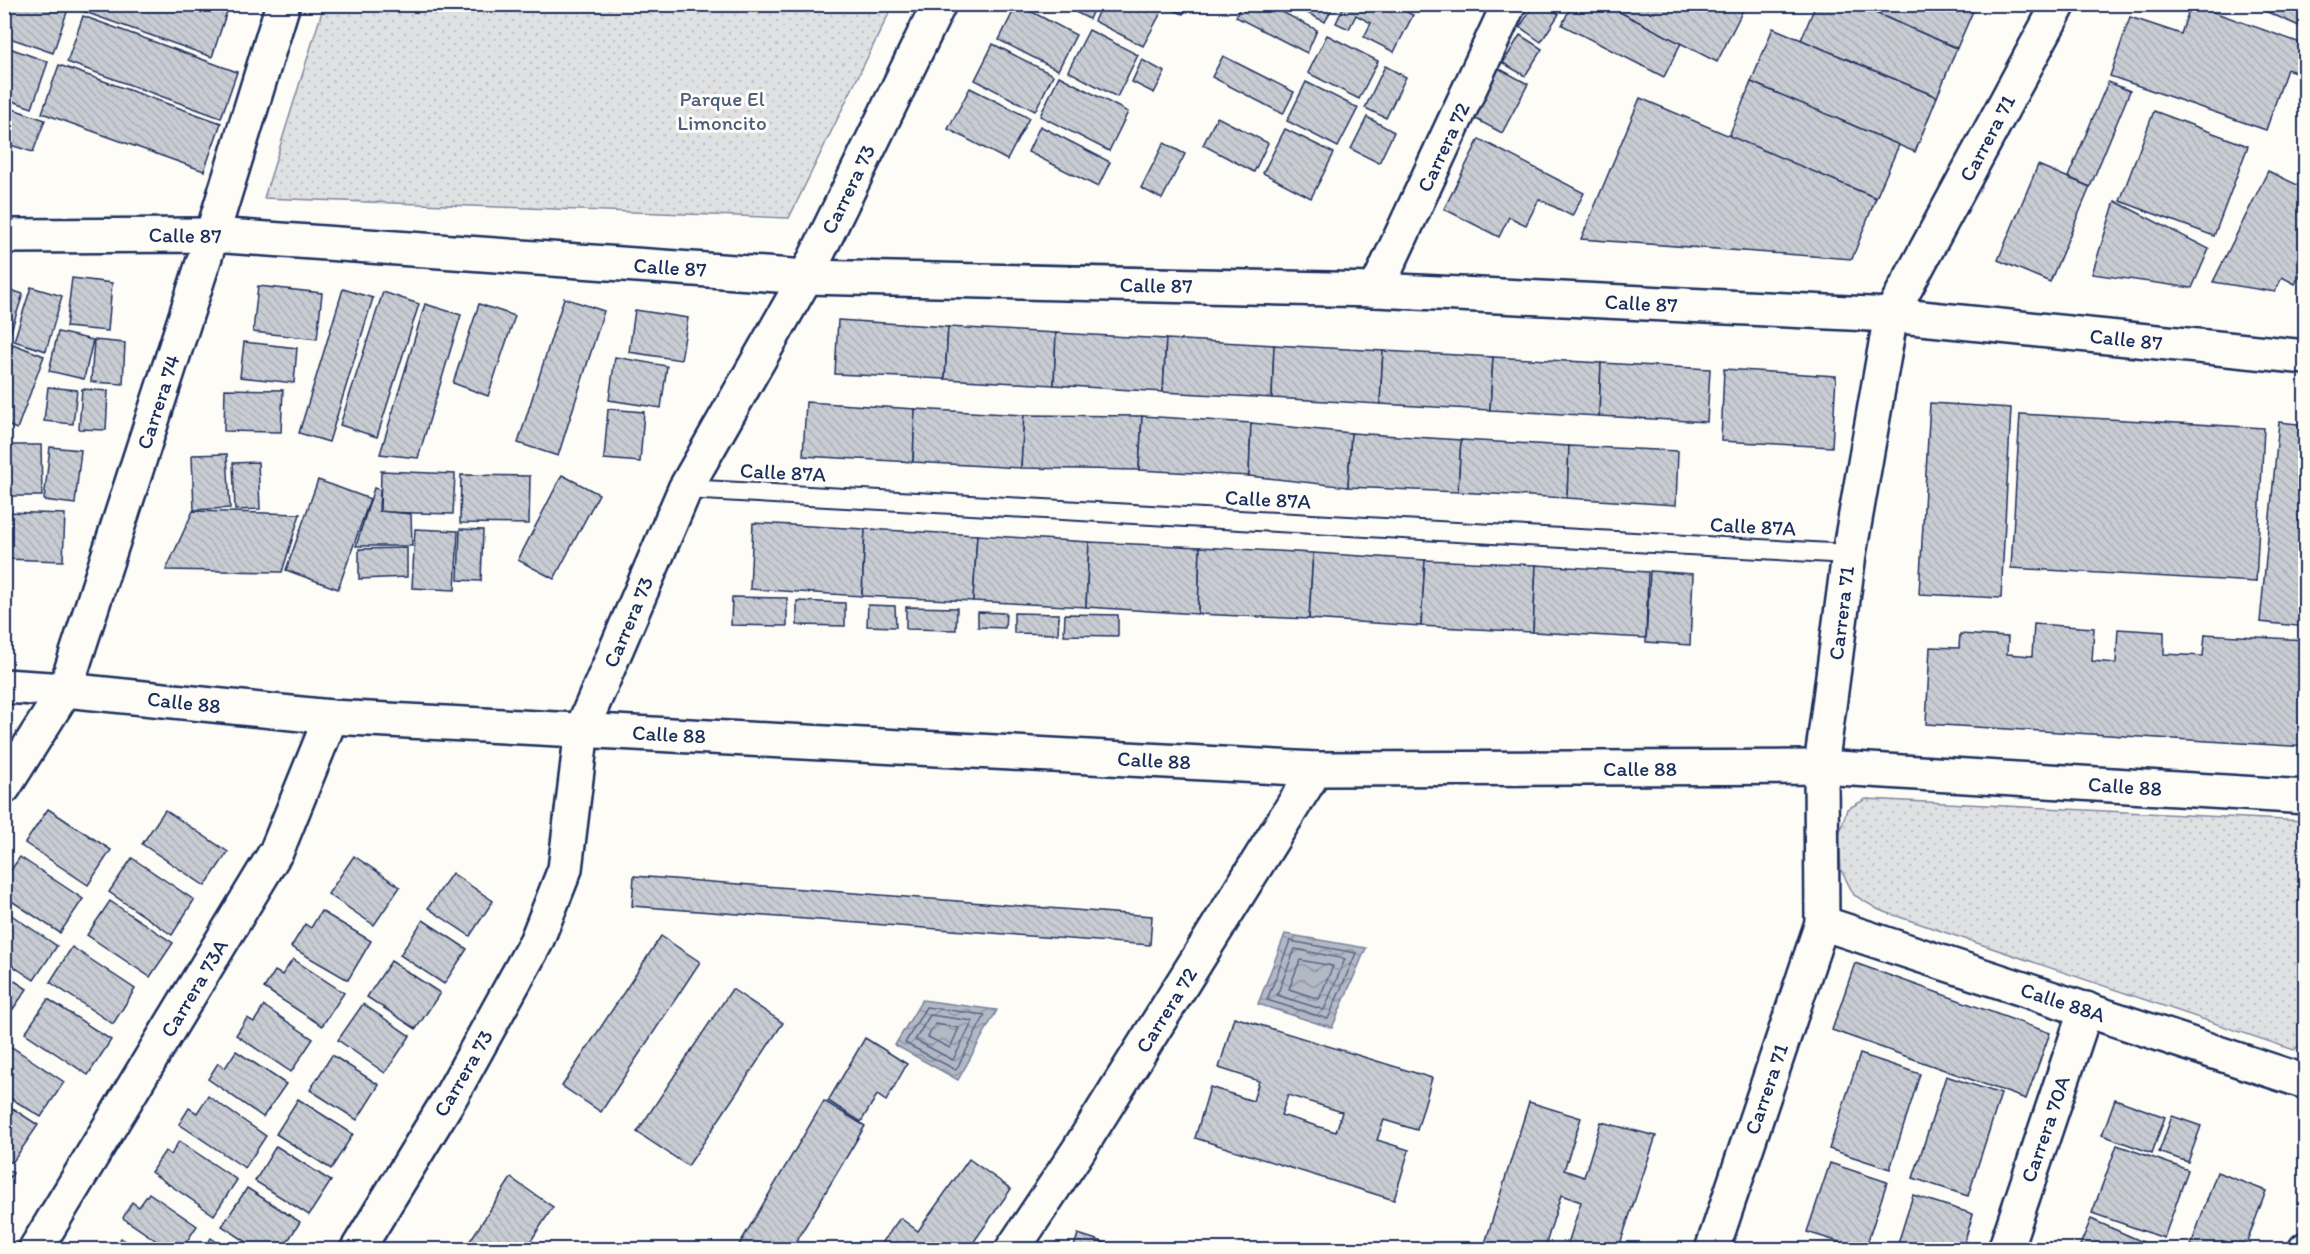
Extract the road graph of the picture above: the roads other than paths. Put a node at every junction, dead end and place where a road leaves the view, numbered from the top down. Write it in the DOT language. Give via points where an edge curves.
graph roads {
  1 [pos="283,4"];
  2 [pos="939,4"];
  3 [pos="1509,4"];
  4 [pos="2058,4"];
  5 [pos="212,234"];
  6 [pos="4,236"];
  7 [pos="806,277"];
  8 [pos="1376,290"];
  9 [pos="1891,315"];
  10 [pos="2306,357"];
  11 [pos="685,489"];
  12 [pos="1849,554"];
  13 [pos="4,686"];
  14 [pos="65,690"];
  15 [pos="331,717"];
  16 [pos="582,729"];
  17 [pos="1821,767"];
  18 [pos="1316,769"];
  19 [pos="4,787"];
  20 [pos="2306,797"];
  21 [pos="1821,922"];
  22 [pos="2086,1010"];
  23 [pos="2306,1082"];
  24 [pos="35,1250"];
  25 [pos="357,1250"];
  26 [pos="1012,1250"];
  27 [pos="1712,1250"];
  28 [pos="2005,1250"];
  1 -- 5 [label="street, Carrera 74"];
  2 -- 7 [label="street, Carrera 73"];
  3 -- 8 [label="street, Carrera 72"];
  4 -- 9 [label="street, Carrera 71"];
  5 -- 6 [label="street, Calle 87"];
  5 -- 7 [label="street, Calle 87"];
  5 -- 14 [label="street, Carrera 74"];
  7 -- 8 [label="street, Calle 87"];
  7 -- 11 [label="street, Carrera 73"];
  8 -- 9 [label="street, Calle 87"];
  9 -- 10 [label="street, Calle 87"];
  9 -- 12 [label="street, Carrera 71"];
  11 -- 12 [label="lane, Calle 87A"];
  11 -- 16 [label="street, Carrera 73"];
  12 -- 17 [label="street, Carrera 71"];
  13 -- 14 [label="street, Calle 88"];
  14 -- 15 [label="street, Calle 88"];
  14 -- 19 [label="street, Carrera 74"];
  15 -- 16 [label="street, Calle 88"];
  15 -- 24 [label="street, Carrera 73A" via="277,850"];
  16 -- 18 [label="street, Calle 88"];
  16 -- 25 [label="street, Carrera 73" via="565,869 536,942 451,1096"];
  17 -- 18 [label="street, Calle 88"];
  17 -- 20 [label="street, Calle 88"];
  17 -- 21 [label="street, Carrera 71"];
  18 -- 26 [label="street, Carrera 72"];
  21 -- 22 [label="street, Calle 88A"];
  21 -- 27 [label="street, Carrera 71"];
  22 -- 23 [label="street, Calle 88A"];
  22 -- 28 [label="street, Carrera 70A"];
}
